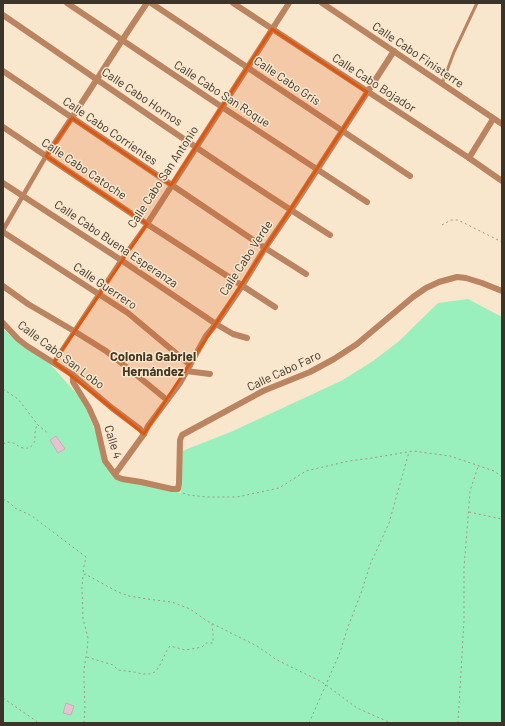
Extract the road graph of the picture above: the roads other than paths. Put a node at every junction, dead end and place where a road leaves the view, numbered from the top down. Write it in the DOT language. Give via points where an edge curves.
graph roads {
  1 [pos="67,3"];
  2 [pos="147,3"];
  3 [pos="152,3"];
  4 [pos="233,3"];
  5 [pos="289,3"];
  6 [pos="322,3"];
  7 [pos="477,3"];
  8 [pos="3,15"];
  9 [pos="272,29"];
  10 [pos="121,40"];
  11 [pos="394,51"];
  12 [pos="248,67"];
  13 [pos="3,71"];
  14 [pos="96,79"];
  15 [pos="442,84"];
  16 [pos="367,92"];
  17 [pos="222,107"];
  18 [pos="72,118"];
  19 [pos="494,119"];
  20 [pos="502,124"];
  21 [pos="3,127"];
  22 [pos="342,131"];
  23 [pos="196,147"];
  24 [pos="46,156"];
  25 [pos="469,158"];
  26 [pos="317,169"];
  27 [pos="410,176"];
  28 [pos="502,181"];
  29 [pos="3,183"];
  30 [pos="171,185"];
  31 [pos="24,196"];
  32 [pos="367,202"];
  33 [pos="291,210"];
  34 [pos="147,224"];
  35 [pos="3,231"];
  36 [pos="330,235"];
  37 [pos="265,248"];
  38 [pos="121,260"];
  39 [pos="306,274"];
  40 [pos="3,286"];
  41 [pos="242,286"];
  42 [pos="502,291"];
  43 [pos="99,293"];
  44 [pos="275,307"];
  45 [pos="3,323"];
  46 [pos="216,324"];
  47 [pos="74,331"];
  48 [pos="247,338"];
  49 [pos="54,362"];
  50 [pos="190,365"];
  51 [pos="186,371"];
  52 [pos="210,374"];
  53 [pos="73,377"];
  54 [pos="167,400"];
  55 [pos="144,434"];
  56 [pos="115,474"];
  57 [pos="176,489"];
  1 -- 10 [label="street, Calle Cabo San Roque"];
  2 -- 10 [label="street"];
  3 -- 12 [label="street, Calle Cabo Gris"];
  4 -- 9 [label="street, Calle Cabo Bojador"];
  5 -- 9 [label="street, Calle Cabo San Antonio"];
  6 -- 11 [label="street, Calle Cabo Finisterre"];
  7 -- 15 [label="lane"];
  8 -- 14 [label="street, Calle Cabo Hornos"];
  9 -- 12 [label="street, Calle Cabo San Antonio"];
  9 -- 16 [label="street, Calle Cabo Bojador"];
  10 -- 14 [label="street"];
  10 -- 17 [label="street, Calle Cabo San Roque"];
  11 -- 15 [label="street, Calle Cabo Finisterre"];
  11 -- 16 [label="street, Calle Cabo Verde"];
  12 -- 17 [label="street, Calle Cabo San Antonio"];
  12 -- 22 [label="street, Calle Cabo Gris"];
  13 -- 18 [label="street, Calle Cabo Corrientes"];
  14 -- 18 [label="street"];
  14 -- 23 [label="street, Calle Cabo Hornos"];
  15 -- 19 [label="street, Calle Cabo Finisterre"];
  16 -- 22 [label="street, Calle Cabo Verde"];
  16 -- 25 [label="street, Calle Cabo Bojador"];
  17 -- 23 [label="street, Calle Cabo San Antonio"];
  17 -- 26 [label="street, Calle Cabo San Roque"];
  18 -- 24 [label="street"];
  18 -- 30 [label="street, Calle Cabo Corrientes"];
  19 -- 20 [label="street, Calle Cabo Finisterre"];
  19 -- 25 [label="street"];
  21 -- 24 [label="street, Calle Cabo Catoche"];
  22 -- 26 [label="street, Calle Cabo Verde"];
  22 -- 27 [label="street, Calle Cabo Gris"];
  23 -- 30 [label="street, Calle Cabo San Antonio"];
  23 -- 33 [label="street, Calle Cabo Hornos"];
  24 -- 31 [label="street"];
  24 -- 34 [label="street, Calle Cabo Catoche"];
  25 -- 28 [label="street, Calle Cabo Bojador"];
  26 -- 32 [label="street, Calle Cabo San Roque"];
  26 -- 33 [label="street, Calle Cabo Verde"];
  29 -- 31 [label="street, Calle Cabo Buena Esperanza"];
  30 -- 34 [label="street, Calle Cabo San Antonio"];
  30 -- 37 [label="street, Calle Cabo Corrientes"];
  31 -- 35 [label="street"];
  31 -- 38 [label="street, Calle Cabo Buena Esperanza"];
  33 -- 36 [label="street, Calle Cabo Hornos"];
  33 -- 37 [label="street, Calle Cabo Verde"];
  34 -- 38 [label="street, Calle Cabo San Antonio"];
  34 -- 41 [label="street, Calle Cabo Catoche"];
  35 -- 43 [label="street, Calle Guerrero"];
  37 -- 39 [label="street, Calle Cabo Corrientes"];
  37 -- 41 [label="street, Calle Cabo Verde"];
  38 -- 43 [label="street, Calle Cabo San Antonio"];
  38 -- 46 [label="street, Calle Cabo Buena Esperanza"];
  40 -- 47 [label="street"];
  41 -- 44 [label="street, Calle Cabo Catoche"];
  41 -- 46 [label="street, Calle Cabo Verde"];
  42 -- 57 [label="street, Calle Cabo Faro" via="466,278 457,277 439,282 413,296 357,344 334,359 263,391 182,435 179,483"];
  43 -- 47 [label="street, Calle Cabo San Antonio"];
  43 -- 50 [label="street, Calle Guerrero" via="128,313"];
  45 -- 49 [label="street, Calle Cabo San Lobo" via="27,346"];
  46 -- 48 [label="street, Calle Cabo Buena Esperanza" via="233,334"];
  46 -- 50 [label="street, Calle Cabo Verde" via="206,336"];
  47 -- 49 [label="street, Calle Cabo San Antonio"];
  47 -- 54 [label="street" via="106,351"];
  49 -- 53 [label="street, Calle Cabo San Lobo"];
  50 -- 51 [label="street, Calle Cabo Verde"];
  51 -- 52 [label="street"];
  51 -- 54 [label="street, Calle Cabo Verde"];
  53 -- 55 [label="street, Calle Cabo San Lobo"];
  53 -- 56 [label="street, Calle 4" via="73,382 97,426 105,461"];
  54 -- 55 [label="street, Calle Cabo Verde"];
  55 -- 56 [label="street, Calle Cabo Verde"];
  56 -- 57 [label="street, Calle 4" via="122,479"];
}
